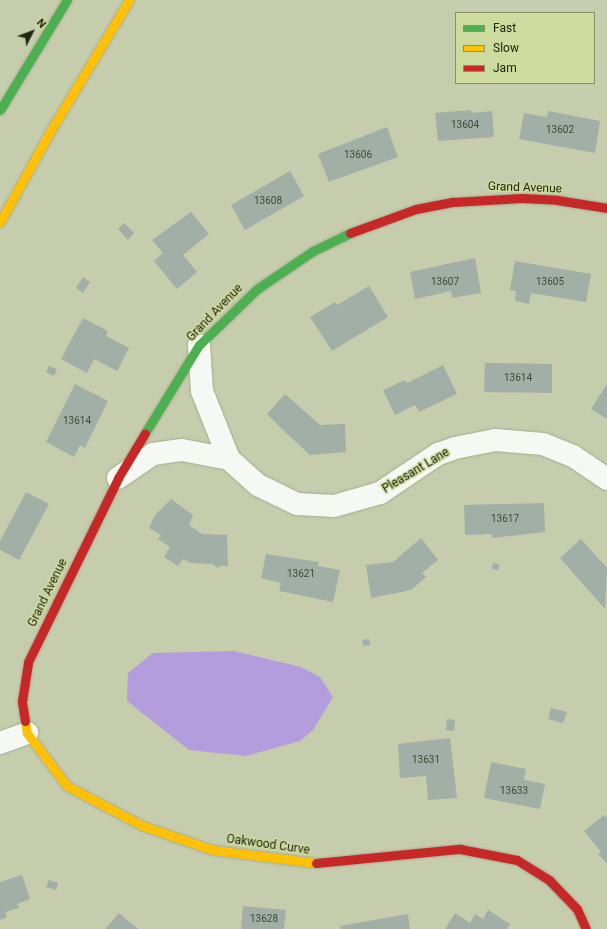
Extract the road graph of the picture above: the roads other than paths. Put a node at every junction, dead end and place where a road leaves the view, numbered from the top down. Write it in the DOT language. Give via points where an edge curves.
graph roads {
  1 [pos="66,0"];
  2 [pos="129,0"];
  3 [pos="0,110"];
  4 [pos="607,208"];
  5 [pos="0,222"];
  6 [pos="199,345"];
  7 [pos="229,459"];
  8 [pos="118,478"];
  9 [pos="607,479"];
  10 [pos="27,733"];
  11 [pos="0,743"];
  12 [pos="586,929"];
  1 -- 3 [label="main road"];
  2 -- 5 [label="main road" via="51,130"];
  4 -- 6 [label="main road, Grand Avenue" via="557,200 496,198 446,203 381,220 313,251 256,288"];
  6 -- 7 [label="street, Pleasant Lane" via="202,391"];
  6 -- 8 [label="main road, Grand Avenue"];
  7 -- 8 [label="street" via="182,450 153,454"];
  7 -- 9 [label="street, Pleasant Lane" via="258,485 297,504 334,506 380,493 438,454 495,440 543,444 573,456"];
  8 -- 10 [label="main road, Grand Avenue" via="28,662 22,701"];
  10 -- 11 [label="street"];
  10 -- 12 [label="main road, Oakwood Curve" via="67,786 142,826 213,850 312,863 460,849 517,860 550,881 576,909"];
}
